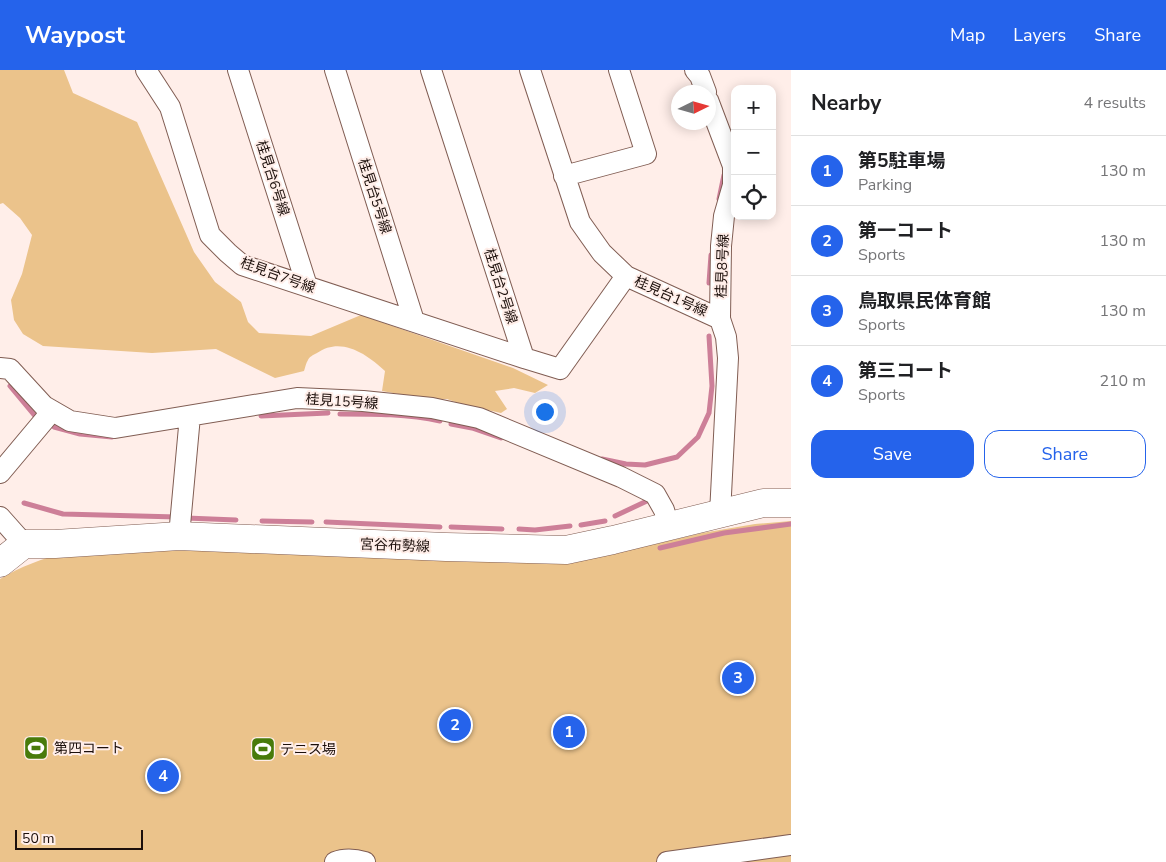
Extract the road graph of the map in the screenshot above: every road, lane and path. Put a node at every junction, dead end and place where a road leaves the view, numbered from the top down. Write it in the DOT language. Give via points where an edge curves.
graph roads {
  1 [pos="146,70"];
  2 [pos="238,70"];
  3 [pos="335,70"];
  4 [pos="431,70"];
  5 [pos="530,70"];
  6 [pos="619,70"];
  7 [pos="695,70"];
  8 [pos="703,85"];
  9 [pos="716,121"];
  10 [pos="564,176"];
  11 [pos="626,276"];
  12 [pos="307,286"];
  13 [pos="720,319"];
  14 [pos="414,321"];
  15 [pos="524,358"];
  16 [pos="3,364"];
  17 [pos="52,411"];
  18 [pos="190,416"];
  19 [pos="0,473"];
  20 [pos="791,504"];
  21 [pos="720,514"];
  22 [pos="0,517"];
  23 [pos="669,526"];
  24 [pos="179,536"];
  25 [pos="24,544"];
  26 [pos="0,563"];
  27 [pos="791,846"];
  28 [pos="335,862"];
  29 [pos="365,862"];
  30 [pos="667,862"];
  1 -- 12 [label="street, 桂見台7号線" via="170,107 210,235 242,264"];
  2 -- 12 [label="street, 桂見台6号線"];
  3 -- 14 [label="street, 桂見台5号線"];
  4 -- 15 [label="street, 桂見台2号線"];
  5 -- 10 [label="street, 桂見台1号線"];
  6 -- 10 [label="street" via="646,154"];
  7 -- 8 [label="street"];
  9 -- 13 [label="street, 桂見8号線" via="733,166 733,185 724,216 721,246"];
  10 -- 11 [label="street, 桂見台1号線" via="580,222 602,253"];
  11 -- 13 [label="street, 桂見台1号線"];
  11 -- 15 [label="street" via="560,369"];
  12 -- 14 [label="street, 桂見台7号線"];
  13 -- 21 [label="street, 桂見台1号線" via="728,358"];
  14 -- 15 [label="street, 桂見台7号線"];
  16 -- 17 [label="street, 桂見15号線"];
  17 -- 18 [label="street, 桂見15号線" via="70,421 115,428"];
  17 -- 19 [label="street"];
  18 -- 23 [label="street, 桂見15号線" via="297,398 432,408 479,418 655,494"];
  18 -- 24 [label="street"];
  20 -- 21 [label="street, 宮谷布勢線" via="763,503"];
  21 -- 23 [label="street, 宮谷布勢線"];
  22 -- 25 [label="street"];
  23 -- 24 [label="street, 宮谷布勢線" via="566,550"];
  24 -- 25 [label="street, 宮谷布勢線"];
  25 -- 26 [label="street"];
  27 -- 30 [label="street"];
  28 -- 29 [label="street" via="357,859"];
}
